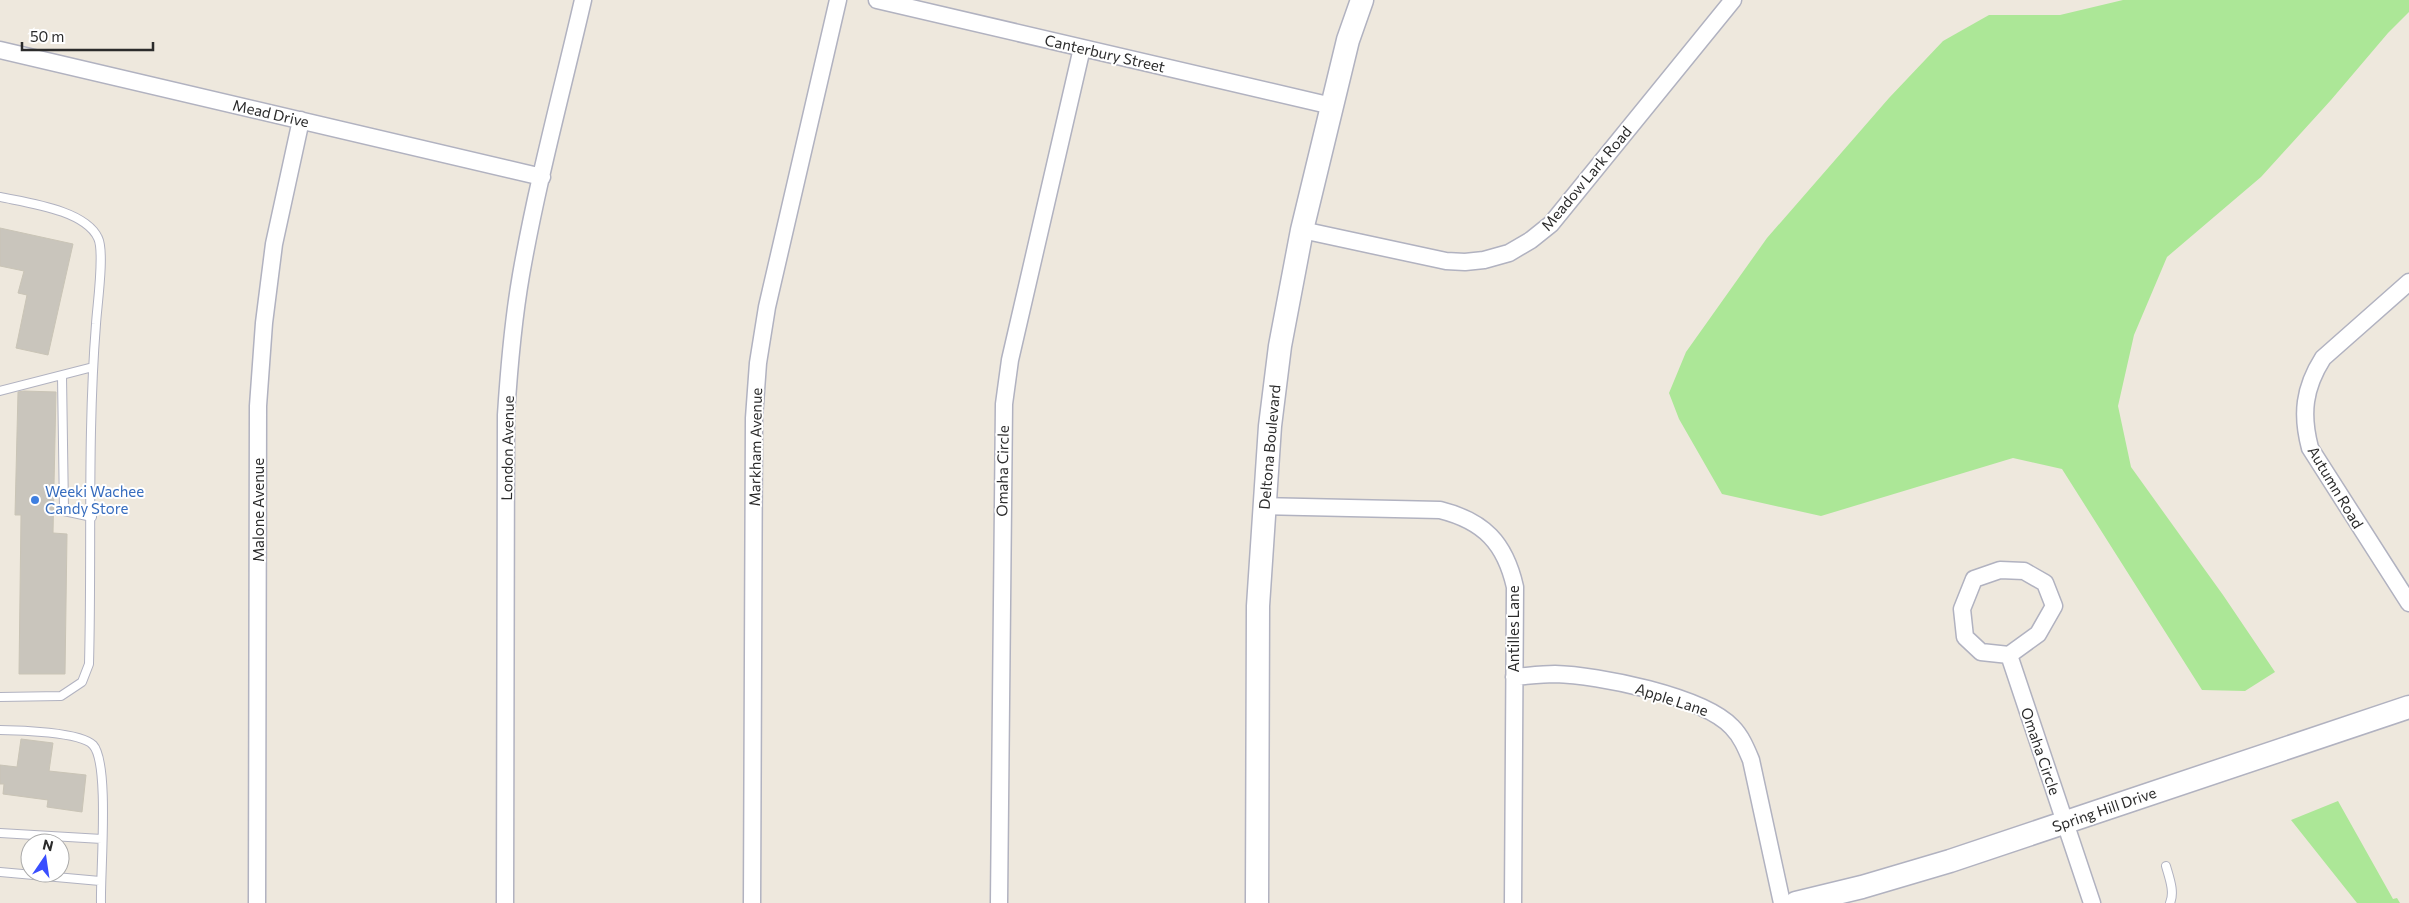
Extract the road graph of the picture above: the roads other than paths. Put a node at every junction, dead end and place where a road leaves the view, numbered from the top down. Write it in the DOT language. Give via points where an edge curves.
graph roads {
  1 [pos="584,0"];
  2 [pos="838,0"];
  3 [pos="878,0"];
  4 [pos="1362,0"];
  5 [pos="1733,0"];
  6 [pos="1082,48"];
  7 [pos="0,50"];
  8 [pos="1332,106"];
  9 [pos="301,120"];
  10 [pos="542,177"];
  11 [pos="0,196"];
  12 [pos="1302,230"];
  13 [pos="2409,282"];
  14 [pos="93,367"];
  15 [pos="62,376"];
  16 [pos="0,391"];
  17 [pos="1263,506"];
  18 [pos="92,517"];
  19 [pos="2409,604"];
  20 [pos="2009,655"];
  21 [pos="1514,677"];
  22 [pos="0,698"];
  23 [pos="2409,706"];
  24 [pos="0,730"];
  25 [pos="2065,822"];
  26 [pos="0,833"];
  27 [pos="102,839"];
  28 [pos="2166,866"];
  29 [pos="0,872"];
  30 [pos="100,881"];
  31 [pos="101,903"];
  32 [pos="257,903"];
  33 [pos="505,903"];
  34 [pos="752,903"];
  35 [pos="999,903"];
  36 [pos="1258,903"];
  37 [pos="1513,903"];
  38 [pos="1782,903"];
  39 [pos="1796,903"];
  40 [pos="2092,903"];
  41 [pos="2170,903"];
  1 -- 10 [label="street, London Avenue"];
  2 -- 34 [label="street, Markham Avenue" via="767,306 758,363 754,418"];
  3 -- 6 [label="street, Canterbury Street"];
  4 -- 8 [label="main road, Deltona Boulevard" via="1348,40"];
  5 -- 12 [label="street, Meadow Lark Road" via="1550,224 1508,253 1484,260 1446,261"];
  6 -- 8 [label="street, Canterbury Street"];
  6 -- 35 [label="street, Omaha Circle" via="1010,360 1004,404"];
  7 -- 9 [label="street, Mead Drive"];
  8 -- 12 [label="main road, Deltona Boulevard"];
  9 -- 10 [label="street, Mead Drive"];
  9 -- 32 [label="street, Malone Avenue" via="274,244 258,406"];
  10 -- 33 [label="street, London Avenue" via="521,275 510,348 506,415"];
  11 -- 14 [label="lane" via="67,213 88,225 99,238 101,262"];
  12 -- 17 [label="main road, Deltona Boulevard" via="1280,346"];
  13 -- 19 [label="street, Autumn Road" via="2323,358 2306,392 2304,411 2310,448"];
  14 -- 15 [label="lane"];
  14 -- 18 [label="lane"];
  15 -- 16 [label="lane"];
  15 -- 18 [label="lane" via="64,511"];
  17 -- 21 [label="street, Antilles Lane" via="1440,510 1478,525 1502,550 1515,586"];
  17 -- 36 [label="main road, Deltona Boulevard" via="1258,606"];
  18 -- 22 [label="lane" via="89,664 82,682 61,696"];
  20 -- 20 [label="street" via="1981,652 1965,637 1962,609 1974,579 2000,570 2024,571 2045,583 2054,606 2038,634"];
  20 -- 25 [label="street, Omaha Circle"];
  21 -- 37 [label="street, Antilles Lane"];
  21 -- 38 [label="street, Apple Lane" via="1556,674 1638,687 1699,706 1732,726 1751,760"];
  23 -- 25 [label="main road, Spring Hill Drive"];
  24 -- 27 [label="lane" via="78,737 92,744 99,754 102,777"];
  25 -- 39 [label="main road, Spring Hill Drive" via="1924,869"];
  25 -- 40 [label="street, Omaha Circle"];
  26 -- 27 [label="lane"];
  27 -- 30 [label="lane"];
  28 -- 41 [label="lane" via="2172,898"];
  29 -- 30 [label="lane"];
  30 -- 31 [label="lane"];
}
